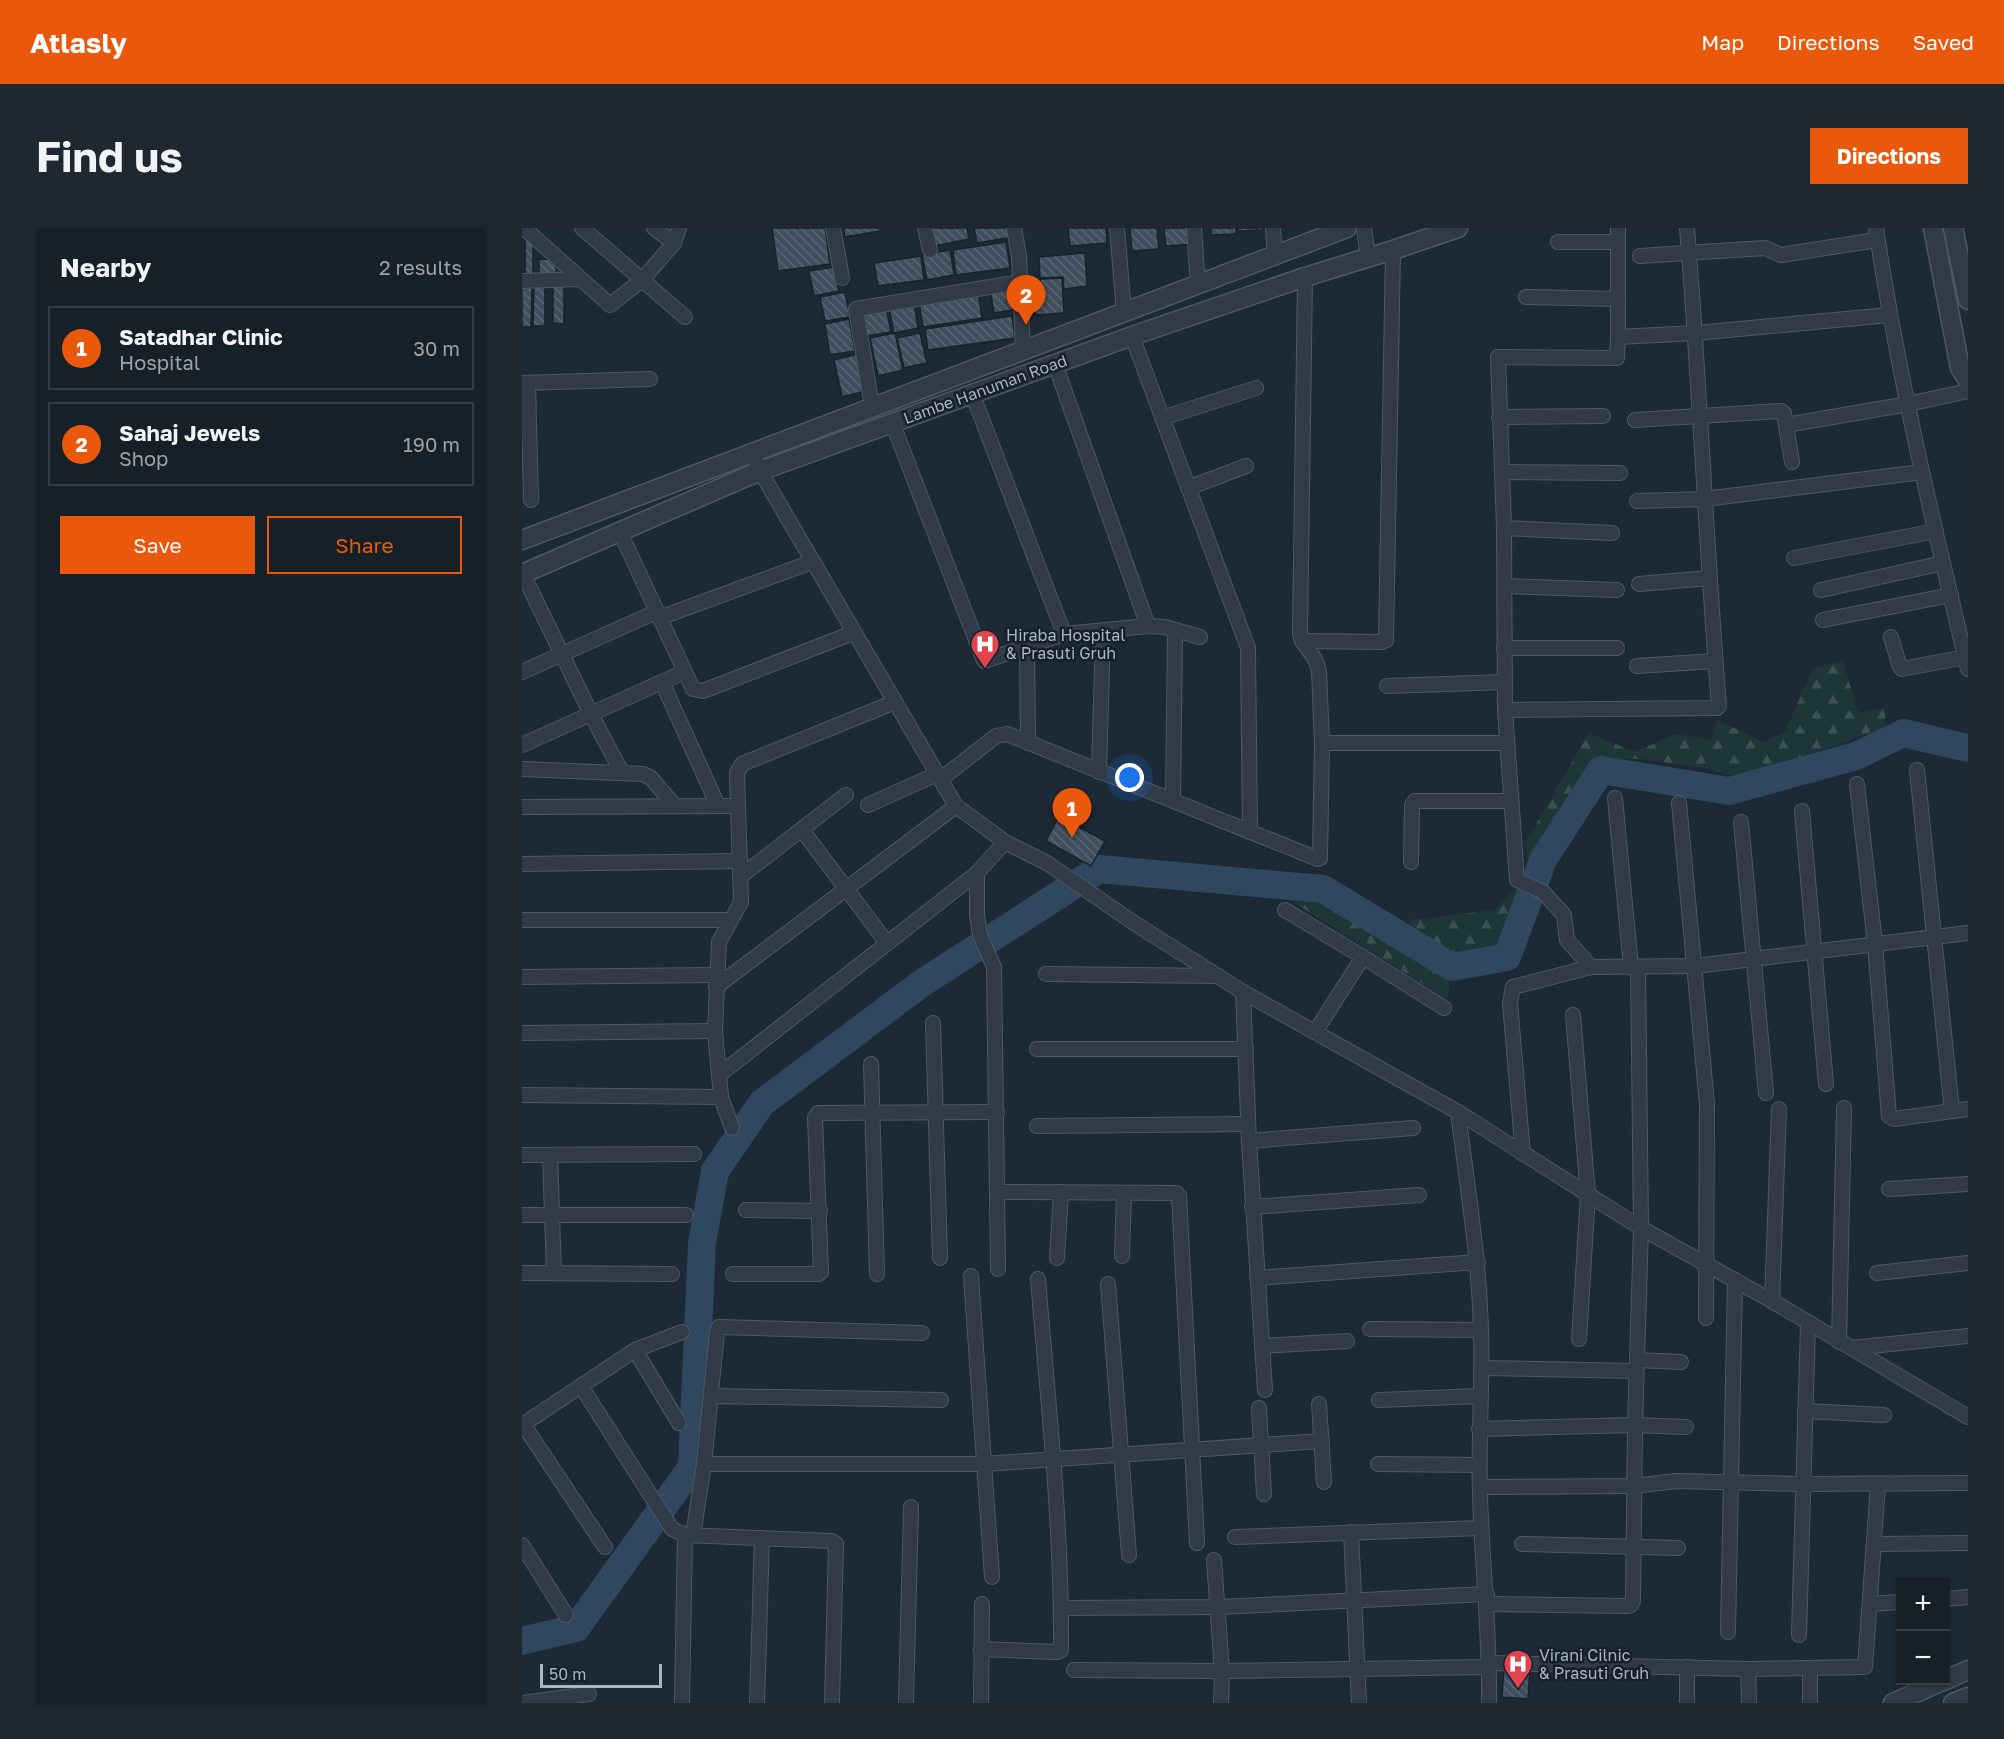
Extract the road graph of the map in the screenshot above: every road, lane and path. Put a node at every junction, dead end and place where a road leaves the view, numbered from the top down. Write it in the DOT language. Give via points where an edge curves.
graph roads {
  1 [pos="524,228"];
  2 [pos="582,228"];
  3 [pos="654,228"];
  4 [pos="680,228"];
  5 [pos="833,228"];
  6 [pos="925,228"];
  7 [pos="1014,228"];
  8 [pos="1117,228"];
  9 [pos="1194,228"];
  10 [pos="1273,228"];
  11 [pos="1347,228"];
  12 [pos="1364,228"];
  13 [pos="1458,228"];
  14 [pos="1687,228"];
  15 [pos="1933,228"];
  16 [pos="1953,228"];
  17 [pos="1876,234"];
  18 [pos="1618,235"];
  19 [pos="1558,242"];
  20 [pos="674,243"];
  21 [pos="930,250"];
  22 [pos="1394,250"];
  23 [pos="1689,253"];
  24 [pos="1275,255"];
  25 [pos="1640,256"];
  26 [pos="1368,258"];
  27 [pos="1305,277"];
  28 [pos="842,278"];
  29 [pos="580,279"];
  30 [pos="522,280"];
  31 [pos="642,280"];
  32 [pos="1020,282"];
  33 [pos="1198,285"];
  34 [pos="1526,297"];
  35 [pos="1618,299"];
  36 [pos="1968,300"];
  37 [pos="1124,313"];
  38 [pos="1889,315"];
  39 [pos="686,317"];
  40 [pos="1696,333"];
  41 [pos="1132,336"];
  42 [pos="1618,337"];
  43 [pos="1023,351"];
  44 [pos="1054,364"];
  45 [pos="650,380"];
  46 [pos="1968,380"];
  47 [pos="525,383"];
  48 [pos="1257,388"];
  49 [pos="1968,391"];
  50 [pos="972,393"];
  51 [pos="1908,404"];
  52 [pos="872,408"];
  53 [pos="1603,416"];
  54 [pos="1499,417"];
  55 [pos="1699,417"];
  56 [pos="1162,418"];
  57 [pos="1635,420"];
  58 [pos="891,422"];
  59 [pos="1786,424"];
  60 [pos="752,453"];
  61 [pos="1792,462"];
  62 [pos="1246,466"];
  63 [pos="760,471"];
  64 [pos="1502,472"];
  65 [pos="1922,472"];
  66 [pos="1620,473"];
  67 [pos="1188,488"];
  68 [pos="1705,499"];
  69 [pos="531,500"];
  70 [pos="1637,501"];
  71 [pos="1504,528"];
  72 [pos="1936,531"];
  73 [pos="620,532"];
  74 [pos="1612,533"];
  75 [pos="522,540"];
  76 [pos="1794,558"];
  77 [pos="812,562"];
  78 [pos="1943,563"];
  79 [pos="522,574"];
  80 [pos="1709,578"];
  81 [pos="1639,584"];
  82 [pos="1505,586"];
  83 [pos="1617,590"];
  84 [pos="1821,590"];
  85 [pos="1951,595"];
  86 [pos="658,615"];
  87 [pos="1823,620"];
  88 [pos="1148,626"];
  89 [pos="1175,630"];
  90 [pos="1103,631"];
  91 [pos="853,633"];
  92 [pos="1064,634"];
  93 [pos="1200,637"];
  94 [pos="1891,637"];
  95 [pos="1302,641"];
  96 [pos="1027,647"];
  97 [pos="1504,648"];
  98 [pos="1617,648"];
  99 [pos="562,654"];
  100 [pos="1715,660"];
  101 [pos="1967,663"];
  102 [pos="1637,666"];
  103 [pos="522,672"];
  104 [pos="684,672"];
  105 [pos="662,682"];
  106 [pos="1505,682"];
  107 [pos="1387,686"];
  108 [pos="895,702"];
  109 [pos="1505,710"];
  110 [pos="591,714"];
  111 [pos="1322,742"];
  112 [pos="1028,743"];
  113 [pos="1507,743"];
  114 [pos="522,746"];
  115 [pos="522,769"];
  116 [pos="1917,770"];
  117 [pos="621,771"];
  118 [pos="1099,772"];
  119 [pos="939,776"];
  120 [pos="1857,784"];
  121 [pos="846,795"];
  122 [pos="1615,798"];
  123 [pos="1173,801"];
  124 [pos="1511,801"];
  125 [pos="1679,803"];
  126 [pos="868,805"];
  127 [pos="675,806"];
  128 [pos="718,806"];
  129 [pos="738,806"];
  130 [pos="956,806"];
  131 [pos="522,807"];
  132 [pos="1802,811"];
  133 [pos="1741,822"];
  134 [pos="802,830"];
  135 [pos="1250,832"];
  136 [pos="1005,842"];
  137 [pos="740,861"];
  138 [pos="1411,862"];
  139 [pos="522,864"];
  140 [pos="977,873"];
  141 [pos="741,876"];
  142 [pos="845,889"];
  143 [pos="1285,910"];
  144 [pos="522,920"];
  145 [pos="731,920"];
  146 [pos="1968,933"];
  147 [pos="1934,937"];
  148 [pos="887,943"];
  149 [pos="1875,944"];
  150 [pos="1814,951"];
  151 [pos="1364,957"];
  152 [pos="1752,958"];
  153 [pos="1695,966"];
  154 [pos="1591,967"];
  155 [pos="1635,967"];
  156 [pos="1046,974"];
  157 [pos="1218,976"];
  158 [pos="522,977"];
  159 [pos="716,981"];
  160 [pos="1243,992"];
  161 [pos="1444,1008"];
  162 [pos="1573,1015"];
  163 [pos="933,1023"];
  164 [pos="715,1030"];
  165 [pos="1315,1032"];
  166 [pos="522,1033"];
  167 [pos="1037,1049"];
  168 [pos="1246,1049"];
  169 [pos="871,1064"];
  170 [pos="719,1075"];
  171 [pos="1826,1084"];
  172 [pos="1766,1093"];
  173 [pos="522,1095"];
  174 [pos="721,1096"];
  175 [pos="1844,1108"];
  176 [pos="1779,1109"];
  177 [pos="1968,1109"];
  178 [pos="1952,1111"];
  179 [pos="936,1112"];
  180 [pos="997,1112"];
  181 [pos="1458,1112"];
  182 [pos="872,1113"];
  183 [pos="1248,1124"];
  184 [pos="1037,1126"];
  185 [pos="732,1128"];
  186 [pos="1413,1128"];
  187 [pos="1249,1141"];
  188 [pos="694,1154"];
  189 [pos="1523,1154"];
  190 [pos="522,1155"];
  191 [pos="550,1155"];
  192 [pos="1968,1184"];
  193 [pos="1889,1189"];
  194 [pos="998,1192"];
  195 [pos="1061,1192"];
  196 [pos="1124,1193"];
  197 [pos="1419,1195"];
  198 [pos="1588,1195"];
  199 [pos="1252,1207"];
  200 [pos="746,1210"];
  201 [pos="820,1211"];
  202 [pos="522,1215"];
  203 [pos="552,1215"];
  204 [pos="686,1215"];
  205 [pos="1641,1228"];
  206 [pos="1122,1256"];
  207 [pos="940,1258"];
  208 [pos="1057,1258"];
  209 [pos="1478,1263"];
  210 [pos="1707,1263"];
  211 [pos="1968,1263"];
  212 [pos="998,1269"];
  213 [pos="554,1273"];
  214 [pos="1877,1273"];
  215 [pos="522,1274"];
  216 [pos="672,1274"];
  217 [pos="733,1274"];
  218 [pos="877,1274"];
  219 [pos="970,1276"];
  220 [pos="1257,1278"];
  221 [pos="1038,1279"];
  222 [pos="1735,1280"];
  223 [pos="1108,1284"];
  224 [pos="1772,1300"];
  225 [pos="1706,1318"];
  226 [pos="1808,1323"];
  227 [pos="1370,1329"];
  228 [pos="1481,1330"];
  229 [pos="682,1332"];
  230 [pos="922,1333"];
  231 [pos="1968,1336"];
  232 [pos="1579,1339"];
  233 [pos="1347,1341"];
  234 [pos="1839,1341"];
  235 [pos="1262,1346"];
  236 [pos="1852,1348"];
  237 [pos="635,1350"];
  238 [pos="1681,1362"];
  239 [pos="1637,1366"];
  240 [pos="1481,1368"];
  241 [pos="581,1386"];
  242 [pos="1265,1390"];
  243 [pos="712,1396"];
  244 [pos="1480,1396"];
  245 [pos="941,1400"];
  246 [pos="1379,1400"];
  247 [pos="1319,1404"];
  248 [pos="1968,1406"];
  249 [pos="1952,1407"];
  250 [pos="1259,1408"];
  251 [pos="1805,1412"];
  252 [pos="1884,1415"];
  253 [pos="1968,1417"];
  254 [pos="679,1423"];
  255 [pos="522,1424"];
  256 [pos="1635,1425"];
  257 [pos="1686,1427"];
  258 [pos="1479,1429"];
  259 [pos="1322,1441"];
  260 [pos="1261,1447"];
  261 [pos="1192,1450"];
  262 [pos="1120,1456"];
  263 [pos="1052,1461"];
  264 [pos="704,1464"];
  265 [pos="984,1464"];
  266 [pos="1378,1464"];
  267 [pos="1479,1465"];
  268 [pos="1324,1482"];
  269 [pos="1732,1482"];
  270 [pos="1968,1483"];
  271 [pos="1803,1484"];
  272 [pos="1878,1484"];
  273 [pos="1634,1486"];
  274 [pos="1480,1487"];
  275 [pos="1264,1494"];
  276 [pos="911,1507"];
  277 [pos="1481,1528"];
  278 [pos="1351,1532"];
  279 [pos="689,1535"];
  280 [pos="1235,1537"];
  281 [pos="762,1538"];
  282 [pos="1197,1543"];
  283 [pos="1968,1543"];
  284 [pos="1522,1544"];
  285 [pos="1874,1544"];
  286 [pos="522,1545"];
  287 [pos="1632,1545"];
  288 [pos="605,1547"];
  289 [pos="1678,1548"];
  290 [pos="1129,1555"];
  291 [pos="1214,1560"];
  292 [pos="992,1577"];
  293 [pos="1968,1598"];
  294 [pos="1487,1599"];
  295 [pos="1950,1599"];
  296 [pos="1354,1601"];
  297 [pos="1896,1602"];
  298 [pos="982,1604"];
  299 [pos="1870,1604"];
  300 [pos="1218,1607"];
  301 [pos="1062,1608"];
  302 [pos="566,1615"];
  303 [pos="1728,1632"];
  304 [pos="1799,1635"];
  305 [pos="981,1649"];
  306 [pos="1489,1665"];
  307 [pos="1687,1667"];
  308 [pos="1810,1668"];
  309 [pos="1748,1669"];
  310 [pos="1074,1670"];
  311 [pos="1358,1670"];
  312 [pos="1968,1670"];
  313 [pos="1222,1671"];
  314 [pos="1950,1678"];
  315 [pos="589,1694"];
  316 [pos="1931,1696"];
  317 [pos="1968,1697"];
  318 [pos="522,1703"];
  319 [pos="682,1703"];
  320 [pos="757,1703"];
  321 [pos="832,1703"];
  322 [pos="906,1703"];
  323 [pos="981,1703"];
  324 [pos="1221,1703"];
  325 [pos="1359,1703"];
  326 [pos="1489,1703"];
  327 [pos="1687,1703"];
  328 [pos="1749,1703"];
  329 [pos="1810,1703"];
  330 [pos="1893,1703"];
  331 [pos="1953,1703"];
  1 -- 29 [label="street"];
  2 -- 31 [label="street"];
  3 -- 20 [label="street"];
  4 -- 20 [label="street"];
  5 -- 28 [label="street"];
  6 -- 21 [label="street"];
  7 -- 32 [label="street"];
  8 -- 37 [label="street"];
  9 -- 33 [label="street"];
  10 -- 24 [label="street"];
  11 -- 24 [label="street"];
  12 -- 26 [label="street"];
  13 -- 22 [label="street, Lambe Hanuman Road"];
  14 -- 23 [label="street"];
  15 -- 46 [label="street" via="1960,368"];
  16 -- 36 [label="street"];
  17 -- 23 [label="street" via="1781,255 1764,248"];
  17 -- 38 [label="street"];
  18 -- 19 [label="street"];
  18 -- 35 [label="street"];
  20 -- 31 [label="street"];
  22 -- 26 [label="street, Lambe Hanuman Road"];
  22 -- 95 [label="street" via="1386,639"];
  23 -- 25 [label="street"];
  23 -- 40 [label="street"];
  24 -- 33 [label="street"];
  26 -- 27 [label="street, Lambe Hanuman Road"];
  27 -- 41 [label="street, Lambe Hanuman Road"];
  27 -- 95 [label="street"];
  29 -- 30 [label="street"];
  29 -- 31 [label="street" via="610,305"];
  31 -- 39 [label="street"];
  32 -- 43 [label="street"];
  32 -- 52 [label="street" via="856,309"];
  33 -- 37 [label="street"];
  34 -- 35 [label="street"];
  35 -- 42 [label="street"];
  37 -- 43 [label="street"];
  38 -- 40 [label="street"];
  38 -- 51 [label="street"];
  40 -- 42 [label="street"];
  40 -- 55 [label="street"];
  41 -- 44 [label="street, Lambe Hanuman Road"];
  41 -- 56 [label="street"];
  42 -- 54 [label="street" via="1617,358 1498,357"];
  43 -- 52 [label="street"];
  44 -- 50 [label="street, Lambe Hanuman Road"];
  44 -- 88 [label="street"];
  45 -- 47 [label="street"];
  47 -- 69 [label="street"];
  48 -- 56 [label="street"];
  49 -- 51 [label="street"];
  50 -- 58 [label="street, Lambe Hanuman Road"];
  50 -- 92 [label="street"];
  51 -- 59 [label="street"];
  51 -- 65 [label="street"];
  52 -- 60 [label="street"];
  53 -- 54 [label="street"];
  54 -- 64 [label="street"];
  55 -- 57 [label="street"];
  55 -- 59 [label="street" via="1781,411"];
  55 -- 68 [label="street"];
  56 -- 67 [label="street"];
  58 -- 63 [label="street, Lambe Hanuman Road"];
  58 -- 96 [label="street" via="983,660"];
  59 -- 61 [label="street"];
  60 -- 63 [label="street"];
  60 -- 75 [label="street"];
  62 -- 67 [label="street"];
  63 -- 73 [label="street, Lambe Hanuman Road"];
  63 -- 77 [label="street"];
  64 -- 66 [label="street"];
  64 -- 71 [label="street"];
  65 -- 68 [label="street"];
  65 -- 72 [label="street"];
  67 -- 135 [label="street" via="1248,648"];
  68 -- 70 [label="street"];
  68 -- 80 [label="street"];
  71 -- 74 [label="street"];
  71 -- 82 [label="street"];
  72 -- 76 [label="street"];
  72 -- 78 [label="street"];
  73 -- 79 [label="street, Lambe Hanuman Road"];
  73 -- 86 [label="street"];
  77 -- 86 [label="street"];
  77 -- 91 [label="street"];
  78 -- 84 [label="street"];
  78 -- 85 [label="street"];
  79 -- 99 [label="street"];
  80 -- 81 [label="street"];
  80 -- 100 [label="street"];
  82 -- 83 [label="street"];
  82 -- 97 [label="street"];
  85 -- 87 [label="street"];
  85 -- 101 [label="street"];
  86 -- 99 [label="street"];
  86 -- 104 [label="street"];
  88 -- 89 [label="street"];
  88 -- 90 [label="street"];
  89 -- 93 [label="street"];
  89 -- 123 [label="street"];
  90 -- 92 [label="street"];
  90 -- 118 [label="street"];
  91 -- 104 [label="street" via="703,691 693,689"];
  91 -- 108 [label="street"];
  92 -- 96 [label="street"];
  94 -- 101 [label="street" via="1902,669"];
  95 -- 111 [label="street" via="1319,671"];
  96 -- 112 [label="street"];
  97 -- 98 [label="street"];
  97 -- 106 [label="street"];
  99 -- 103 [label="street"];
  99 -- 110 [label="street"];
  100 -- 102 [label="street"];
  100 -- 109 [label="street" via="1717,708"];
  104 -- 105 [label="street"];
  105 -- 110 [label="street"];
  105 -- 128 [label="street"];
  106 -- 107 [label="street"];
  106 -- 109 [label="street"];
  108 -- 119 [label="street"];
  108 -- 129 [label="street" via="742,764 737,772"];
  109 -- 113 [label="street"];
  110 -- 114 [label="street"];
  110 -- 117 [label="street"];
  111 -- 113 [label="street"];
  111 -- 135 [label="street" via="1320,858"];
  112 -- 118 [label="street"];
  112 -- 119 [label="street" via="999,734"];
  113 -- 124 [label="street"];
  115 -- 117 [label="street"];
  116 -- 147 [label="street"];
  117 -- 127 [label="street" via="646,775"];
  118 -- 123 [label="street"];
  119 -- 126 [label="street"];
  119 -- 130 [label="street"];
  120 -- 149 [label="street"];
  121 -- 134 [label="street"];
  122 -- 155 [label="street"];
  123 -- 135 [label="street"];
  124 -- 138 [label="street" via="1415,801"];
  124 -- 154 [label="street" via="1517,880 1543,892 1564,915 1567,940"];
  125 -- 153 [label="street"];
  127 -- 128 [label="street"];
  127 -- 131 [label="street"];
  128 -- 129 [label="street"];
  129 -- 137 [label="street"];
  130 -- 136 [label="street"];
  130 -- 142 [label="street"];
  132 -- 150 [label="street"];
  133 -- 152 [label="street"];
  134 -- 141 [label="street"];
  134 -- 142 [label="street"];
  136 -- 140 [label="street"];
  136 -- 157 [label="street" via="1047,863"];
  137 -- 139 [label="street"];
  137 -- 141 [label="street"];
  140 -- 148 [label="street"];
  140 -- 180 [label="street" via="976,908 981,935 994,967"];
  141 -- 145 [label="street" via="741,902"];
  142 -- 148 [label="street"];
  142 -- 159 [label="street"];
  143 -- 151 [label="street"];
  144 -- 145 [label="street"];
  145 -- 159 [label="street" via="719,942"];
  146 -- 147 [label="street"];
  147 -- 149 [label="street"];
  147 -- 178 [label="street"];
  148 -- 170 [label="street"];
  149 -- 150 [label="street"];
  149 -- 178 [label="street" via="1889,1116 1894,1119"];
  150 -- 152 [label="street"];
  150 -- 171 [label="street"];
  151 -- 161 [label="street"];
  151 -- 165 [label="street"];
  152 -- 153 [label="street"];
  152 -- 172 [label="street"];
  153 -- 155 [label="street"];
  153 -- 210 [label="street" via="1708,1125"];
  154 -- 155 [label="street"];
  154 -- 189 [label="street" via="1513,987 1510,1003"];
  155 -- 205 [label="street"];
  156 -- 157 [label="street"];
  157 -- 160 [label="street"];
  158 -- 159 [label="street"];
  159 -- 164 [label="street"];
  160 -- 165 [label="street"];
  160 -- 168 [label="street"];
  162 -- 198 [label="street"];
  163 -- 179 [label="street"];
  164 -- 166 [label="street"];
  164 -- 170 [label="street"];
  165 -- 181 [label="street"];
  167 -- 168 [label="street"];
  168 -- 183 [label="street"];
  169 -- 182 [label="street"];
  170 -- 174 [label="street"];
  173 -- 174 [label="street"];
  174 -- 185 [label="street"];
  175 -- 234 [label="street"];
  176 -- 224 [label="street"];
  177 -- 178 [label="street"];
  179 -- 180 [label="street"];
  179 -- 182 [label="street"];
  179 -- 207 [label="street"];
  180 -- 194 [label="street"];
  181 -- 189 [label="street"];
  181 -- 209 [label="street"];
  182 -- 201 [label="street" via="816,1115"];
  182 -- 218 [label="street"];
  183 -- 184 [label="street"];
  183 -- 187 [label="street"];
  186 -- 187 [label="street"];
  187 -- 199 [label="street"];
  188 -- 191 [label="street"];
  189 -- 198 [label="street"];
  190 -- 191 [label="street"];
  191 -- 203 [label="street"];
  192 -- 193 [label="street"];
  194 -- 195 [label="street"];
  194 -- 212 [label="street"];
  195 -- 196 [label="street"];
  195 -- 208 [label="street"];
  196 -- 206 [label="street"];
  196 -- 261 [label="street" via="1176,1193 1180,1198"];
  197 -- 199 [label="street"];
  198 -- 205 [label="street"];
  198 -- 232 [label="street"];
  199 -- 220 [label="street"];
  200 -- 201 [label="street"];
  201 -- 217 [label="street" via="820,1273"];
  202 -- 203 [label="street"];
  203 -- 204 [label="street"];
  203 -- 213 [label="street"];
  205 -- 210 [label="street"];
  205 -- 239 [label="street"];
  209 -- 220 [label="street"];
  209 -- 228 [label="street"];
  210 -- 222 [label="street"];
  210 -- 225 [label="street"];
  211 -- 214 [label="street"];
  213 -- 215 [label="street"];
  213 -- 216 [label="street"];
  219 -- 265 [label="street"];
  220 -- 235 [label="street"];
  221 -- 263 [label="street"];
  222 -- 224 [label="street"];
  222 -- 269 [label="street"];
  223 -- 262 [label="street"];
  224 -- 226 [label="street"];
  226 -- 234 [label="street"];
  226 -- 251 [label="street"];
  227 -- 228 [label="street"];
  228 -- 240 [label="street"];
  229 -- 237 [label="street"];
  230 -- 243 [label="street" via="722,1326 717,1332"];
  231 -- 236 [label="street"];
  233 -- 235 [label="street"];
  234 -- 236 [label="street"];
  235 -- 242 [label="street"];
  236 -- 249 [label="street"];
  237 -- 241 [label="street"];
  237 -- 254 [label="street"];
  238 -- 239 [label="street"];
  239 -- 240 [label="street"];
  239 -- 256 [label="street"];
  240 -- 244 [label="street"];
  241 -- 255 [label="street"];
  241 -- 279 [label="street" via="668,1524"];
  243 -- 245 [label="street"];
  243 -- 264 [label="street"];
  244 -- 246 [label="street"];
  244 -- 258 [label="street"];
  247 -- 259 [label="street"];
  248 -- 249 [label="street"];
  249 -- 253 [label="street"];
  250 -- 260 [label="street"];
  251 -- 252 [label="street"];
  251 -- 271 [label="street"];
  255 -- 288 [label="street"];
  256 -- 257 [label="street"];
  256 -- 258 [label="street"];
  256 -- 273 [label="street"];
  258 -- 267 [label="street"];
  259 -- 260 [label="street"];
  259 -- 268 [label="street"];
  260 -- 261 [label="street"];
  260 -- 275 [label="street"];
  261 -- 262 [label="street"];
  261 -- 282 [label="street"];
  262 -- 263 [label="street"];
  262 -- 290 [label="street"];
  263 -- 265 [label="street"];
  263 -- 301 [label="street"];
  264 -- 265 [label="street"];
  264 -- 279 [label="street"];
  265 -- 292 [label="street"];
  266 -- 267 [label="street"];
  267 -- 274 [label="street"];
  269 -- 271 [label="street"];
  269 -- 273 [label="street" via="1676,1481"];
  269 -- 303 [label="street"];
  270 -- 272 [label="street"];
  271 -- 272 [label="street"];
  271 -- 304 [label="street"];
  272 -- 285 [label="street"];
  273 -- 274 [label="street"];
  273 -- 287 [label="street"];
  274 -- 277 [label="street"];
  276 -- 322 [label="street"];
  277 -- 278 [label="street"];
  277 -- 294 [label="street"];
  278 -- 280 [label="street"];
  278 -- 296 [label="street"];
  279 -- 281 [label="street"];
  279 -- 319 [label="street"];
  281 -- 320 [label="street"];
  281 -- 321 [label="street" via="836,1544"];
  283 -- 285 [label="street"];
  284 -- 287 [label="street"];
  285 -- 299 [label="street"];
  286 -- 302 [label="street"];
  287 -- 289 [label="street"];
  287 -- 294 [label="street" via="1631,1605"];
  291 -- 300 [label="street"];
  293 -- 295 [label="street"];
  294 -- 296 [label="street"];
  294 -- 306 [label="street"];
  296 -- 300 [label="street"];
  296 -- 311 [label="street"];
  297 -- 299 [label="street"];
  298 -- 305 [label="street"];
  299 -- 308 [label="street" via="1865,1667"];
  300 -- 301 [label="street"];
  300 -- 313 [label="street"];
  301 -- 305 [label="street" via="1059,1652"];
  305 -- 323 [label="street"];
  306 -- 307 [label="street"];
  306 -- 311 [label="street"];
  306 -- 326 [label="street"];
  307 -- 309 [label="street"];
  307 -- 327 [label="street"];
  308 -- 309 [label="street"];
  308 -- 329 [label="street"];
  309 -- 328 [label="street"];
  310 -- 313 [label="street"];
  311 -- 313 [label="street"];
  311 -- 325 [label="street"];
  312 -- 314 [label="street"];
  313 -- 324 [label="street"];
  315 -- 318 [label="street"];
  316 -- 330 [label="street"];
  317 -- 331 [label="street"];
}
